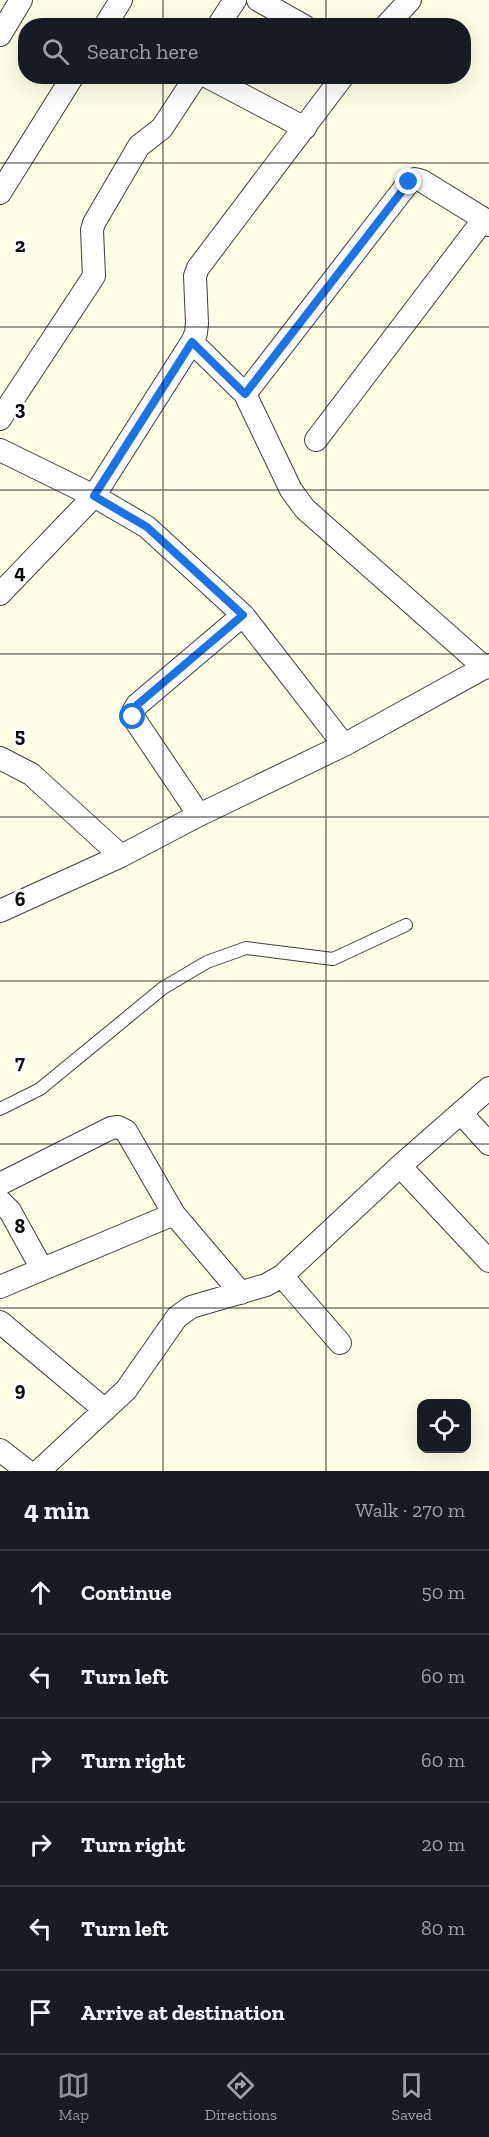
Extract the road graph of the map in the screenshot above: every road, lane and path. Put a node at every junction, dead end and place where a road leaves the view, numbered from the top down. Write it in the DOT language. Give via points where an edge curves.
graph roads {
  1 [pos="121,0"];
  2 [pos="235,0"];
  3 [pos="258,0"];
  4 [pos="410,0"];
  5 [pos="11,7"];
  6 [pos="112,18"];
  7 [pos="223,18"];
  8 [pos="290,18"];
  9 [pos="393,18"];
  10 [pos="0,35"];
  11 [pos="68,84"];
  12 [pos="191,84"];
  13 [pos="221,84"];
  14 [pos="337,84"];
  15 [pos="305,128"];
  16 [pos="0,193"];
  17 [pos="487,222"];
  18 [pos="192,342"];
  19 [pos="245,394"];
  20 [pos="0,419"];
  21 [pos="316,440"];
  22 [pos="0,450"];
  23 [pos="94,496"];
  24 [pos="0,594"];
  25 [pos="243,615"];
  26 [pos="487,666"];
  27 [pos="344,745"];
  28 [pos="0,758"];
  29 [pos="199,815"];
  30 [pos="121,856"];
  31 [pos="0,910"];
  32 [pos="406,925"];
  33 [pos="489,1088"];
  34 [pos="0,1109"];
  35 [pos="461,1113"];
  36 [pos="489,1144"];
  37 [pos="400,1166"];
  38 [pos="0,1184"];
  39 [pos="0,1201"];
  40 [pos="174,1214"];
  41 [pos="489,1262"];
  42 [pos="42,1269"];
  43 [pos="282,1276"];
  44 [pos="0,1287"];
  45 [pos="242,1293"];
  46 [pos="0,1322"];
  47 [pos="340,1343"];
  48 [pos="105,1410"];
  49 [pos="0,1450"];
  50 [pos="27,1471"];
  51 [pos="39,1471"];
  1 -- 6 [label="street"];
  2 -- 7 [label="street"];
  3 -- 8 [label="street"];
  4 -- 9 [label="street"];
  5 -- 10 [label="street"];
  11 -- 16 [label="street"];
  12 -- 20 [label="street" via="159,132 139,146 100,214 92,230 94,276"];
  13 -- 15 [label="street"];
  14 -- 15 [label="street"];
  15 -- 18 [label="street" via="198,268 197,323"];
  17 -- 19 [label="street" via="422,181 409,182"];
  17 -- 21 [label="street"];
  18 -- 19 [label="street"];
  18 -- 23 [label="street"];
  19 -- 26 [label="street" via="291,490 305,509"];
  22 -- 23 [label="street"];
  23 -- 24 [label="street"];
  23 -- 25 [label="street" via="147,527"];
  25 -- 27 [label="street"];
  25 -- 29 [label="street" via="134,710 133,717"];
  26 -- 27 [label="street"];
  27 -- 29 [label="street"];
  28 -- 30 [label="street" via="31,774"];
  29 -- 30 [label="street"];
  30 -- 31 [label="street"];
  32 -- 34 [label="lane" via="333,958 246,948 207,962 157,993 40,1089"];
  33 -- 35 [label="street"];
  35 -- 36 [label="street"];
  35 -- 37 [label="street"];
  37 -- 41 [label="street"];
  37 -- 43 [label="street"];
  38 -- 40 [label="street" via="118,1127 126,1131"];
  39 -- 42 [label="street" via="10,1211"];
  40 -- 42 [label="street"];
  40 -- 45 [label="street"];
  42 -- 44 [label="street"];
  43 -- 45 [label="street"];
  43 -- 47 [label="street"];
  45 -- 48 [label="street" via="191,1307 177,1317 132,1384"];
  46 -- 48 [label="street"];
  48 -- 51 [label="street"];
  49 -- 50 [label="street"];
}
